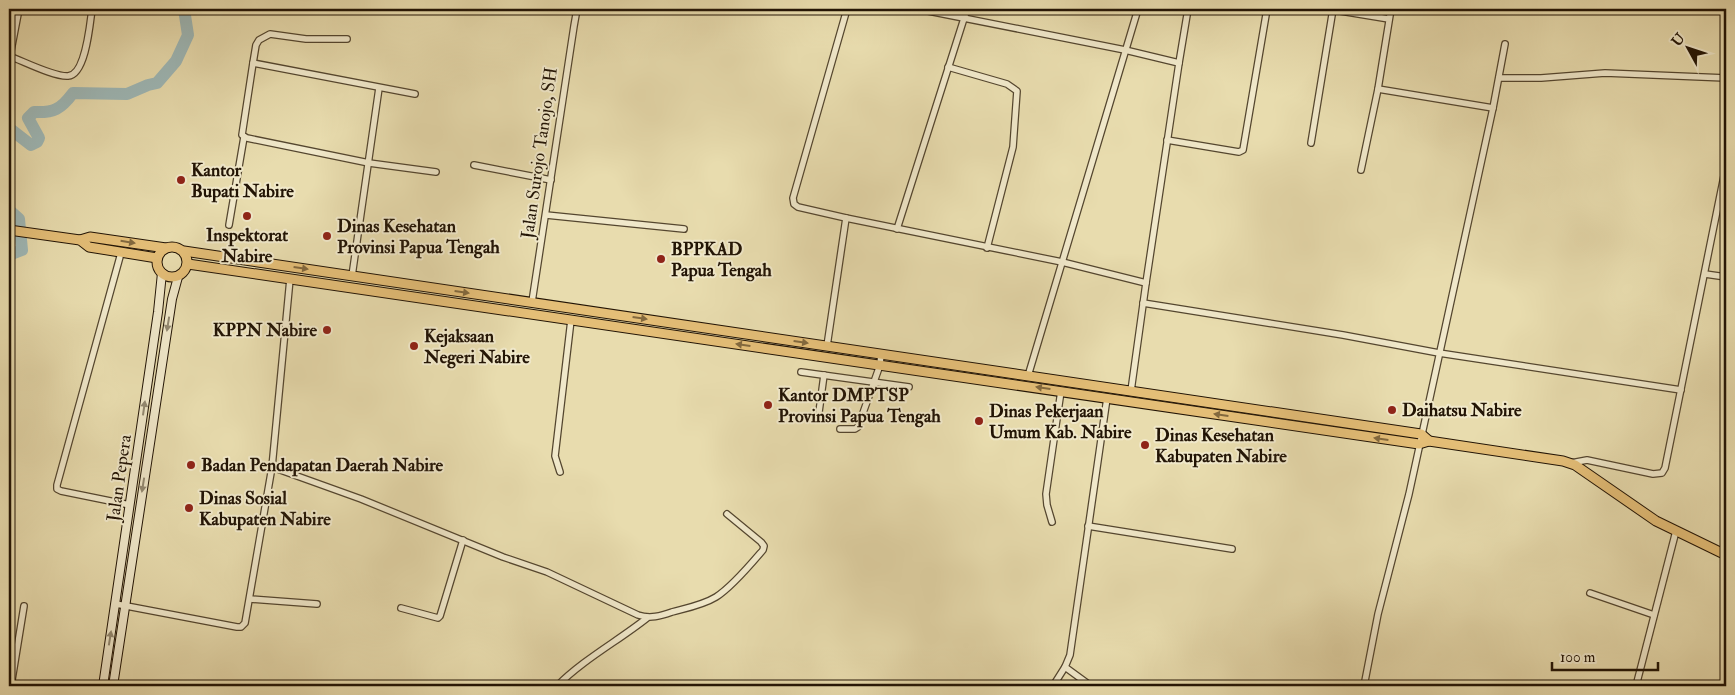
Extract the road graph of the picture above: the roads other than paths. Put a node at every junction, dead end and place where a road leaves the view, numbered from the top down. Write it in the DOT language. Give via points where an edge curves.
graph roads {
  1 [pos="19,9"];
  2 [pos="92,9"];
  3 [pos="577,9"];
  4 [pos="847,9"];
  5 [pos="918,9"];
  6 [pos="967,9"];
  7 [pos="1138,9"];
  8 [pos="1188,9"];
  9 [pos="1267,9"];
  10 [pos="1328,9"];
  11 [pos="1333,9"];
  12 [pos="1391,9"];
  13 [pos="964,18"];
  14 [pos="1389,19"];
  15 [pos="347,39"];
  16 [pos="1505,44"];
  17 [pos="1125,50"];
  18 [pos="9,56"];
  19 [pos="253,63"];
  20 [pos="1179,63"];
  21 [pos="948,67"];
  22 [pos="1500,78"];
  23 [pos="1726,78"];
  24 [pos="379,88"];
  25 [pos="1378,89"];
  26 [pos="415,94"];
  27 [pos="1493,108"];
  28 [pos="244,137"];
  29 [pos="1167,140"];
  30 [pos="1311,143"];
  31 [pos="369,163"];
  32 [pos="474,165"];
  33 [pos="1726,166"];
  34 [pos="1361,170"];
  35 [pos="436,172"];
  36 [pos="551,180"];
  37 [pos="546,214"];
  38 [pos="846,218"];
  39 [pos="229,225"];
  40 [pos="684,229"];
  41 [pos="897,229"];
  42 [pos="9,230"];
  43 [pos="80,240"];
  44 [pos="166,248"];
  45 [pos="986,248"];
  46 [pos="184,251"];
  47 [pos="121,253"];
  48 [pos="157,258"];
  49 [pos="1062,262"];
  50 [pos="188,264"];
  51 [pos="162,273"];
  52 [pos="1705,274"];
  53 [pos="352,276"];
  54 [pos="178,277"];
  55 [pos="1726,277"];
  56 [pos="290,279"];
  57 [pos="1146,283"];
  58 [pos="415,285"];
  59 [pos="413,297"];
  60 [pos="532,302"];
  61 [pos="1143,303"];
  62 [pos="612,314"];
  63 [pos="571,320"];
  64 [pos="611,326"];
  65 [pos="827,346"];
  66 [pos="1439,352"];
  67 [pos="881,354"];
  68 [pos="880,365"];
  69 [pos="801,372"];
  70 [pos="824,375"];
  71 [pos="1028,376"];
  72 [pos="874,382"];
  73 [pos="909,387"];
  74 [pos="1680,390"];
  75 [pos="1061,391"];
  76 [pos="1131,391"];
  77 [pos="1107,398"];
  78 [pos="819,412"];
  79 [pos="840,429"];
  80 [pos="1421,434"];
  81 [pos="140,439"];
  82 [pos="150,440"];
  83 [pos="1429,441"];
  84 [pos="1419,444"];
  85 [pos="1571,463"];
  86 [pos="272,467"];
  87 [pos="560,472"];
  88 [pos="130,505"];
  89 [pos="727,514"];
  90 [pos="1052,522"];
  91 [pos="1088,526"];
  92 [pos="1676,531"];
  93 [pos="463,540"];
  94 [pos="1232,548"];
  95 [pos="1726,555"];
  96 [pos="1590,593"];
  97 [pos="250,599"];
  98 [pos="116,604"];
  99 [pos="318,604"];
  100 [pos="24,606"];
  101 [pos="125,606"];
  102 [pos="401,608"];
  103 [pos="1654,615"];
  104 [pos="647,618"];
  105 [pos="1065,667"];
  106 [pos="11,686"];
  107 [pos="103,686"];
  108 [pos="113,686"];
  109 [pos="557,686"];
  110 [pos="1053,686"];
  111 [pos="1092,686"];
  112 [pos="1364,686"];
  113 [pos="1636,686"];
  1 -- 18 [label="street"];
  2 -- 18 [label="street" via="84,57 73,74 53,72"];
  3 -- 36 [label="street, Jalan Surojo Tanojo, SH"];
  4 -- 38 [label="street" via="793,202 798,207"];
  5 -- 13 [label="street"];
  6 -- 13 [label="street"];
  7 -- 17 [label="street"];
  8 -- 20 [label="street"];
  9 -- 29 [label="street" via="1243,150 1238,152"];
  10 -- 11 [label="street"];
  11 -- 14 [label="street"];
  11 -- 30 [label="street"];
  12 -- 14 [label="street"];
  13 -- 17 [label="street"];
  13 -- 21 [label="street"];
  14 -- 25 [label="street"];
  15 -- 19 [label="street" via="306,39 270,34 259,40"];
  16 -- 22 [label="street"];
  17 -- 20 [label="street"];
  17 -- 49 [label="street"];
  19 -- 24 [label="street"];
  19 -- 28 [label="street"];
  20 -- 29 [label="street"];
  21 -- 41 [label="street"];
  21 -- 45 [label="street" via="1007,84 1017,91 1013,147"];
  22 -- 23 [label="street" via="1551,78 1606,72"];
  22 -- 27 [label="street"];
  24 -- 26 [label="street"];
  24 -- 31 [label="street"];
  25 -- 27 [label="street"];
  25 -- 34 [label="street"];
  27 -- 66 [label="street"];
  28 -- 31 [label="street"];
  28 -- 39 [label="street"];
  29 -- 57 [label="street"];
  31 -- 35 [label="street"];
  31 -- 53 [label="street"];
  32 -- 36 [label="street"];
  33 -- 52 [label="street"];
  36 -- 37 [label="street, Jalan Surojo Tanojo, SH"];
  37 -- 40 [label="street"];
  37 -- 60 [label="street, Jalan Surojo Tanojo, SH"];
  38 -- 41 [label="street"];
  38 -- 65 [label="street"];
  41 -- 45 [label="street"];
  42 -- 43 [label="main road"];
  43 -- 44 [label="main road, one-way" via="90,237"];
  43 -- 47 [label="main road" via="89,247"];
  44 -- 46 [label="main road" via="174,246"];
  44 -- 48 [label="main road"];
  45 -- 49 [label="street"];
  46 -- 50 [label="main road"];
  46 -- 53 [label="main road, one-way"];
  47 -- 48 [label="main road"];
  47 -- 88 [label="street" via="57,489"];
  48 -- 51 [label="main road" via="158,269"];
  49 -- 57 [label="street"];
  49 -- 71 [label="street"];
  50 -- 54 [label="main road"];
  50 -- 56 [label="main road"];
  51 -- 54 [label="main road" via="167,277"];
  81 -- 51 [label="main road, Jalan Pepera, one-way"];
  52 -- 55 [label="street"];
  52 -- 74 [label="street"];
  53 -- 58 [label="main road"];
  54 -- 82 [label="main road, Jalan Pepera, one-way"];
  56 -- 59 [label="main road"];
  56 -- 86 [label="street"];
  57 -- 61 [label="street"];
  58 -- 59 [label="main road"];
  58 -- 60 [label="main road, one-way"];
  59 -- 63 [label="main road"];
  60 -- 62 [label="main road"];
  61 -- 66 [label="street"];
  61 -- 76 [label="street"];
  62 -- 64 [label="main road"];
  62 -- 65 [label="main road, one-way"];
  63 -- 64 [label="main road"];
  63 -- 87 [label="street" via="555,456"];
  68 -- 64 [label="main road, one-way"];
  65 -- 67 [label="main road"];
  66 -- 74 [label="street"];
  66 -- 80 [label="street"];
  67 -- 68 [label="street"];
  67 -- 71 [label="main road"];
  68 -- 72 [label="street"];
  75 -- 68 [label="main road, one-way"];
  69 -- 70 [label="street"];
  70 -- 72 [label="street"];
  70 -- 78 [label="street"];
  71 -- 76 [label="main road"];
  72 -- 73 [label="street"];
  72 -- 79 [label="street" via="858,427"];
  74 -- 85 [label="street" via="1662,473 1653,474 1587,460"];
  75 -- 77 [label="main road"];
  75 -- 90 [label="street" via="1046,494"];
  76 -- 80 [label="main road"];
  84 -- 77 [label="main road, one-way"];
  77 -- 91 [label="street"];
  80 -- 83 [label="main road"];
  80 -- 84 [label="street"];
  81 -- 82 [label="main road"];
  81 -- 88 [label="main road, Jalan Pepera"];
  82 -- 101 [label="main road, Jalan Pepera, one-way"];
  83 -- 84 [label="main road"];
  83 -- 85 [label="main road"];
  84 -- 112 [label="street"];
  85 -- 92 [label="main road" via="1625,501"];
  86 -- 93 [label="street"];
  86 -- 97 [label="street"];
  88 -- 98 [label="main road, Jalan Pepera"];
  89 -- 104 [label="street" via="761,542 762,550 719,595 693,606"];
  91 -- 94 [label="street"];
  91 -- 105 [label="street" via="1071,648"];
  92 -- 95 [label="main road"];
  92 -- 103 [label="street"];
  93 -- 102 [label="street" via="440,616"];
  93 -- 104 [label="street" via="552,574"];
  96 -- 103 [label="street"];
  97 -- 99 [label="street"];
  97 -- 101 [label="street" via="245,623 238,627"];
  98 -- 101 [label="street"];
  107 -- 98 [label="main road, Jalan Pepera, one-way"];
  100 -- 106 [label="street"];
  101 -- 108 [label="main road, Jalan Pepera"];
  103 -- 113 [label="street"];
  104 -- 109 [label="street"];
  105 -- 110 [label="street"];
  105 -- 111 [label="street"];
}
